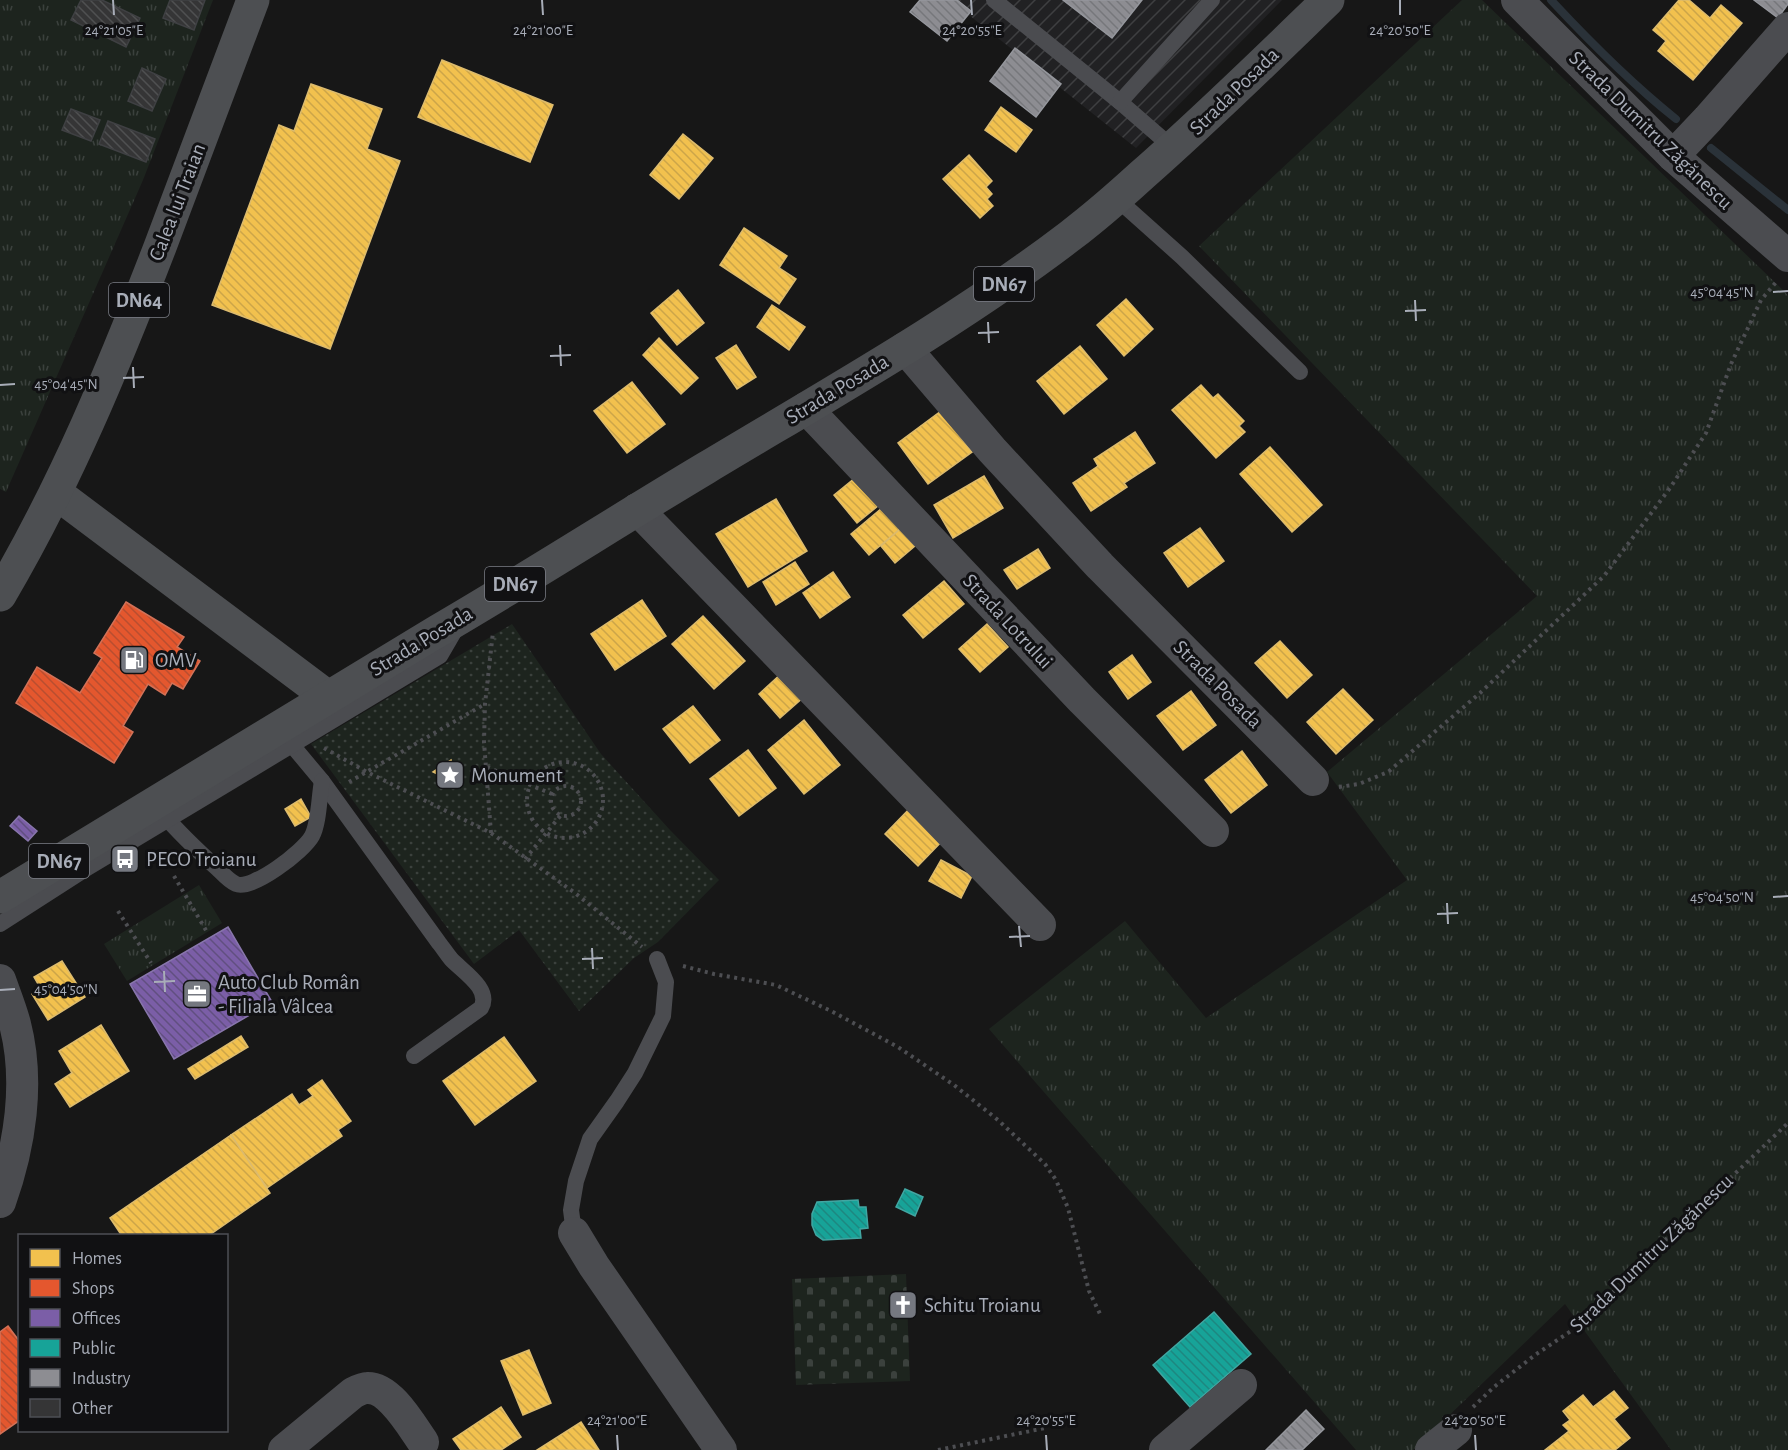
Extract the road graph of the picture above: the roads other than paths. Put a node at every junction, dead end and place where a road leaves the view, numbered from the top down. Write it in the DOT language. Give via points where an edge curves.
graph roads {
  1 [pos="253,0"];
  2 [pos="994,0"];
  3 [pos="1212,0"];
  4 [pos="1328,0"];
  5 [pos="1517,0"];
  6 [pos="1788,28"];
  7 [pos="1120,102"];
  8 [pos="1173,148"];
  9 [pos="1673,156"];
  10 [pos="1116,198"];
  11 [pos="1785,267"];
  12 [pos="904,348"];
  13 [pos="1300,372"];
  14 [pos="806,408"];
  15 [pos="56,493"];
  16 [pos="637,509"];
  17 [pos="0,595"];
  18 [pos="464,615"];
  19 [pos="328,697"];
  20 [pos="284,736"];
  21 [pos="1313,780"];
  22 [pos="326,787"];
  23 [pos="160,811"];
  24 [pos="1213,831"];
  25 [pos="0,897"];
  26 [pos="0,924"];
  27 [pos="1040,925"];
  28 [pos="657,959"];
  29 [pos="0,980"];
  30 [pos="414,1056"];
  31 [pos="6,1167"];
  32 [pos="0,1202"];
  33 [pos="574,1233"];
  34 [pos="1241,1385"];
  35 [pos="1456,1430"];
  36 [pos="423,1442"];
  37 [pos="284,1450"];
  38 [pos="721,1450"];
  39 [pos="1165,1450"];
  40 [pos="1431,1450"];
  1 -- 15 [label="main road, Calea lui Traian / DN64" via="132,320"];
  2 -- 7 [label="lane"];
  3 -- 7 [label="lane"];
  4 -- 8 [label="main road, Strada Posada / DN67"];
  5 -- 9 [label="street, Strada Dumitru Zăgănescu"];
  6 -- 9 [label="street"];
  7 -- 8 [label="lane"];
  8 -- 10 [label="main road, Strada Posada / DN67"];
  9 -- 11 [label="street, Strada Dumitru Zăgănescu"];
  10 -- 12 [label="main road, Strada Posada / DN67" via="989,295"];
  10 -- 13 [label="lane"];
  12 -- 14 [label="main road, Strada Posada / DN67"];
  12 -- 21 [label="street, Strada Posada" via="1100,566"];
  14 -- 16 [label="main road, Strada Posada / DN67"];
  14 -- 24 [label="street, Strada Lotrului" via="1082,700"];
  15 -- 17 [label="main road, Calea lui Traian / DN64"];
  15 -- 19 [label="main road"];
  16 -- 18 [label="main road, Strada Posada / DN67"];
  16 -- 27 [label="street"];
  18 -- 19 [label="main road, Strada Posada / DN67"];
  18 -- 20 [label="lane" via="440,656"];
  19 -- 20 [label="main road, Strada Posada / DN67"];
  20 -- 22 [label="lane"];
  20 -- 23 [label="main road, Strada Posada / DN67"];
  22 -- 23 [label="lane" via="308,841 283,864 248,884 233,882"];
  22 -- 30 [label="lane" via="439,943 483,996 481,1008"];
  23 -- 25 [label="main road, Strada Posada / DN67"];
  23 -- 26 [label="lane" via="84,870"];
  28 -- 33 [label="lane" via="666,982 663,1016 634,1073 590,1139 571,1210"];
  29 -- 31 [label="street" via="16,1026 21,1062 20,1125"];
  31 -- 32 [label="street"];
  33 -- 38 [label="street"];
  34 -- 39 [label="street"];
  35 -- 40 [label="street"];
  36 -- 37 [label="street" via="383,1392 367,1388 353,1393"];
}
